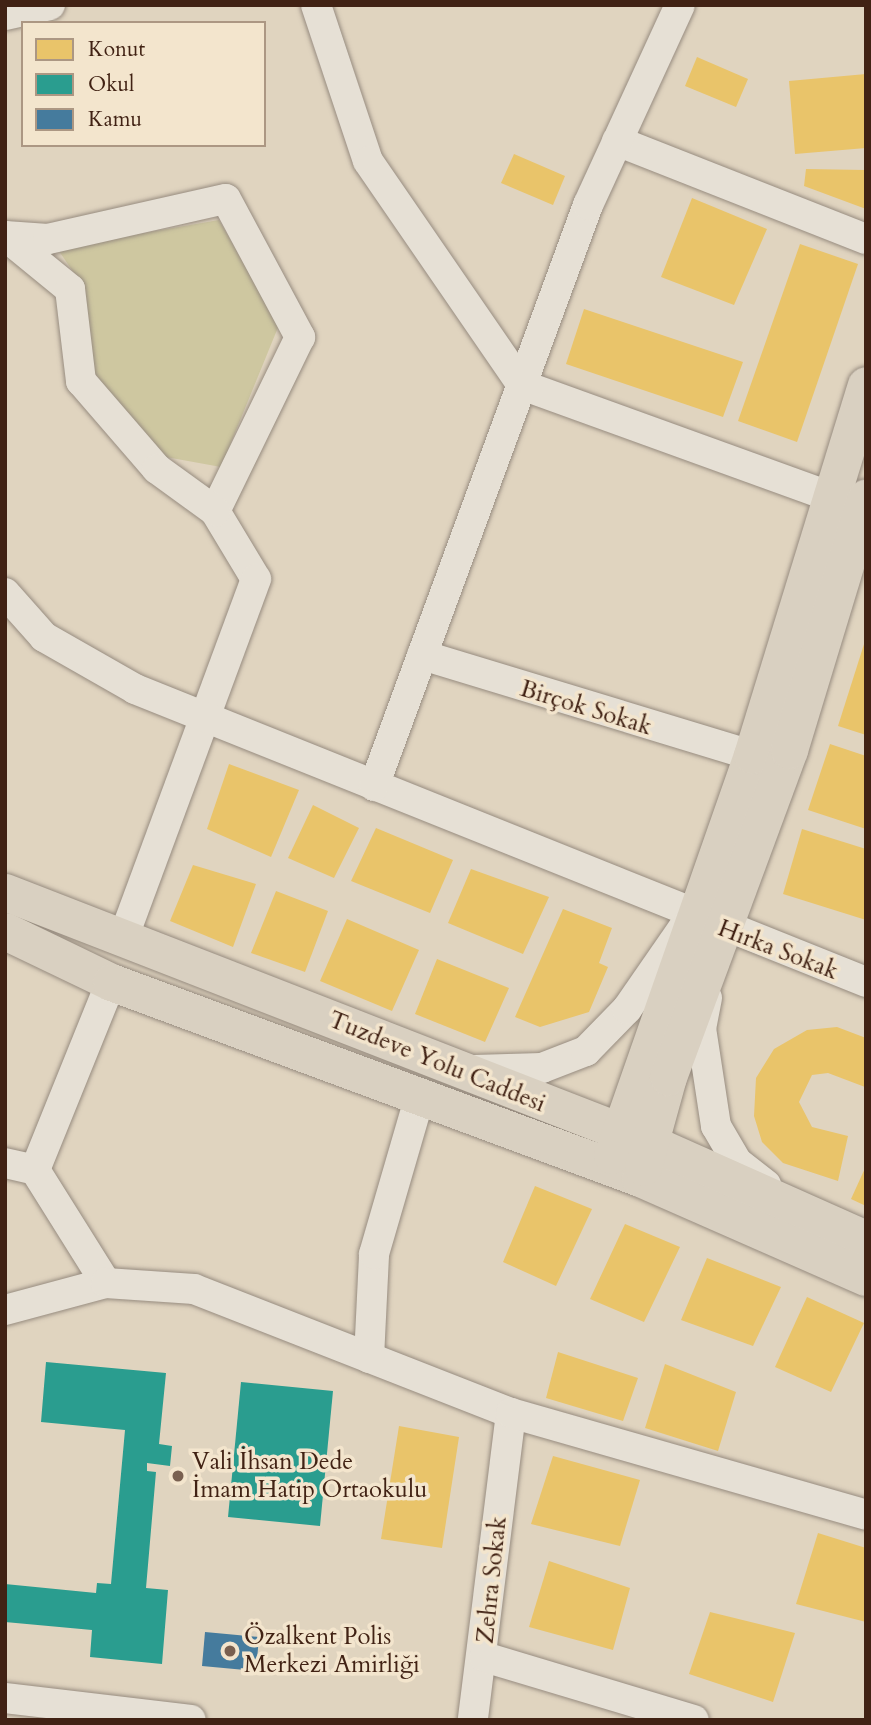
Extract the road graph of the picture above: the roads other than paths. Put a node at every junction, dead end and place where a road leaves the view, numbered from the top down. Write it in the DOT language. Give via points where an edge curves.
graph roads {
  1 [pos="50,5"];
  2 [pos="316,5"];
  3 [pos="680,5"];
  4 [pos="5,15"];
  5 [pos="617,141"];
  6 [pos="5,236"];
  7 [pos="866,239"];
  8 [pos="522,385"];
  9 [pos="866,385"];
  10 [pos="849,498"];
  11 [pos="215,511"];
  12 [pos="5,593"];
  13 [pos="422,656"];
  14 [pos="207,718"];
  15 [pos="752,755"];
  16 [pos="374,786"];
  17 [pos="5,892"];
  18 [pos="706,923"];
  19 [pos="5,931"];
  20 [pos="123,939"];
  21 [pos="111,982"];
  22 [pos="866,982"];
  23 [pos="456,1069"];
  24 [pos="420,1096"];
  25 [pos="629,1156"];
  26 [pos="5,1163"];
  27 [pos="35,1170"];
  28 [pos="794,1208"];
  29 [pos="866,1239"];
  30 [pos="866,1277"];
  31 [pos="106,1283"];
  32 [pos="5,1310"];
  33 [pos="369,1358"];
  34 [pos="509,1426"];
  35 [pos="866,1515"];
  36 [pos="484,1657"];
  37 [pos="5,1698"];
  38 [pos="616,1708"];
  39 [pos="191,1720"];
  40 [pos="473,1720"];
  41 [pos="694,1720"];
  1 -- 4 [label="street"];
  2 -- 8 [label="street" via="368,161"];
  3 -- 5 [label="street"];
  5 -- 7 [label="street"];
  5 -- 8 [label="street"];
  6 -- 11 [label="street" via="70,289 81,381 157,470"];
  6 -- 11 [label="street" via="48,239 226,199 300,337"];
  8 -- 10 [label="street"];
  8 -- 13 [label="street"];
  9 -- 10 [label="main road"];
  10 -- 15 [label="main road"];
  10 -- 18 [label="main road" via="789,750"];
  11 -- 14 [label="street" via="256,579"];
  12 -- 14 [label="street, Hırka Sokak" via="44,637 135,689"];
  13 -- 15 [label="street, Birçok Sokak"];
  13 -- 16 [label="street"];
  14 -- 16 [label="street, Hırka Sokak"];
  14 -- 20 [label="street"];
  15 -- 18 [label="main road"];
  16 -- 18 [label="street, Hırka Sokak"];
  17 -- 20 [label="main road, Tuzdeve Yolu Caddesi"];
  18 -- 22 [label="street, Hırka Sokak"];
  18 -- 23 [label="street" via="586,1051 542,1068"];
  18 -- 25 [label="main road"];
  18 -- 28 [label="street" via="701,1028 716,1126 737,1162"];
  19 -- 21 [label="main road, Tuzdeve Yolu Caddesi"];
  20 -- 23 [label="main road, Tuzdeve Yolu Caddesi"];
  21 -- 24 [label="main road, Tuzdeve Yolu Caddesi"];
  21 -- 27 [label="street"];
  23 -- 25 [label="main road, Tuzdeve Yolu Caddesi"];
  24 -- 25 [label="main road, Tuzdeve Yolu Caddesi"];
  24 -- 33 [label="street" via="374,1254"];
  25 -- 28 [label="main road, Tuzdeve Yolu Caddesi"];
  25 -- 30 [label="main road, Tuzdeve Yolu Caddesi"];
  26 -- 27 [label="street"];
  27 -- 31 [label="street"];
  28 -- 29 [label="main road, Tuzdeve Yolu Caddesi"];
  31 -- 32 [label="street"];
  31 -- 33 [label="street" via="194,1289"];
  33 -- 34 [label="street"];
  34 -- 35 [label="street"];
  34 -- 36 [label="street, Zehra Sokak"];
  36 -- 38 [label="street"];
  36 -- 40 [label="street, Zehra Sokak"];
  37 -- 39 [label="street"];
  38 -- 41 [label="street"];
}
